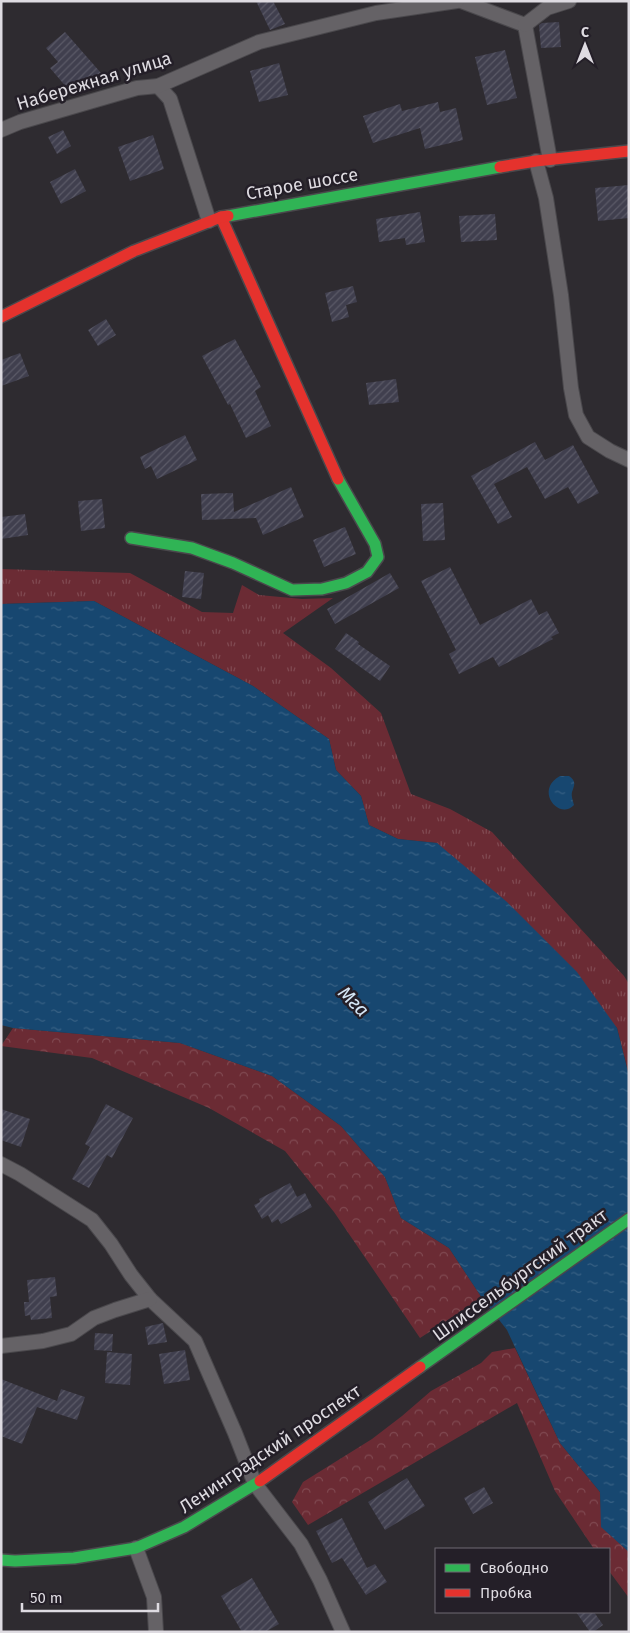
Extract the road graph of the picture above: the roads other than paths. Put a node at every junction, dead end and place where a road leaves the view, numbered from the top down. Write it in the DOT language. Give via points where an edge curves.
graph roads {
  1 [pos="459,1"];
  2 [pos="570,1"];
  3 [pos="525,24"];
  4 [pos="158,86"];
  5 [pos="1,130"];
  6 [pos="629,151"];
  7 [pos="543,160"];
  8 [pos="215,219"];
  9 [pos="1,317"];
  10 [pos="629,460"];
  11 [pos="131,538"];
  12 [pos="1,1164"];
  13 [pos="629,1219"];
  14 [pos="150,1299"];
  15 [pos="1,1346"];
  16 [pos="431,1360"];
  17 [pos="255,1484"];
  18 [pos="136,1548"];
  19 [pos="1,1560"];
  20 [pos="156,1632"];
  21 [pos="343,1632"];
  1 -- 3 [label="street, Набережная улица"];
  1 -- 4 [label="street, Набережная улица" via="376,13 259,42"];
  2 -- 3 [label="street" via="547,8"];
  3 -- 7 [label="street"];
  4 -- 5 [label="street, Набережная улица" via="137,88"];
  4 -- 8 [label="street" via="170,99"];
  6 -- 7 [label="street, Старое шоссе"];
  7 -- 8 [label="street, Старое шоссе"];
  7 -- 10 [label="street" via="576,415 588,437"];
  8 -- 9 [label="street, Старое шоссе" via="134,252"];
  8 -- 11 [label="street" via="378,557 367,572 346,583 322,589 292,590 192,548"];
  12 -- 14 [label="street" via="92,1220"];
  13 -- 16 [label="street, Шлиссельбургский тракт"];
  14 -- 15 [label="street" via="94,1318 71,1334"];
  14 -- 17 [label="street" via="195,1341"];
  16 -- 17 [label="street, Ленинградский проспект"];
  17 -- 18 [label="street, Ленинградский проспект" via="184,1527"];
  17 -- 21 [label="street" via="301,1544"];
  18 -- 19 [label="street, Ленинградский проспект" via="74,1558"];
  18 -- 20 [label="street" via="154,1597"];
}
